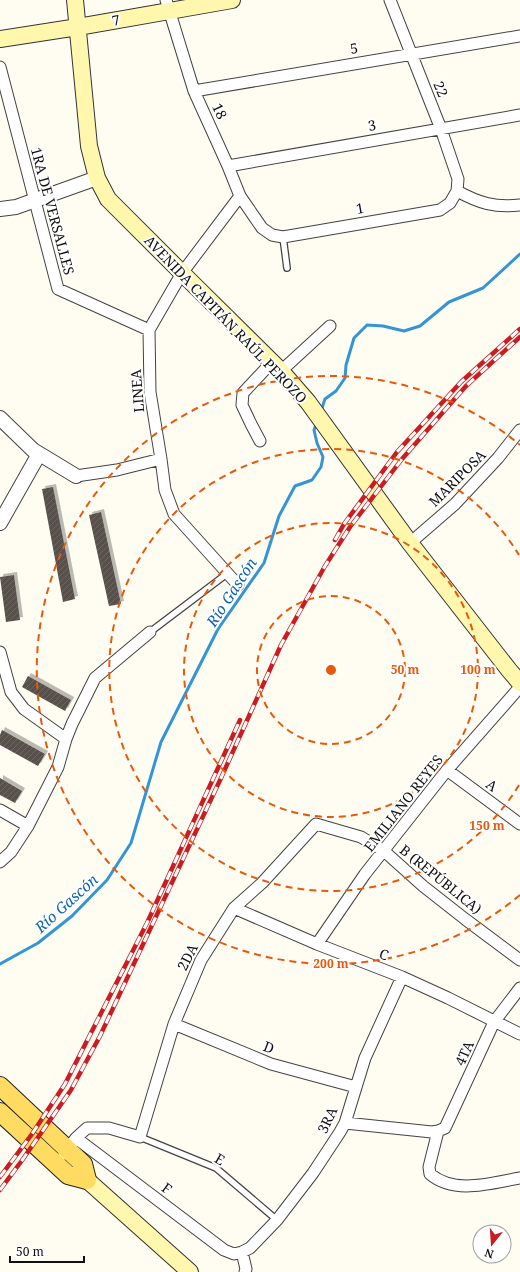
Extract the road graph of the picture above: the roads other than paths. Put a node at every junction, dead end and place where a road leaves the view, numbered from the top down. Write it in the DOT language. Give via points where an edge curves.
graph roads {
  1 [pos="75,0"];
  2 [pos="232,0"];
  3 [pos="390,0"];
  4 [pos="167,6"];
  5 [pos="78,27"];
  6 [pos="520,36"];
  7 [pos="0,39"];
  8 [pos="411,54"];
  9 [pos="0,67"];
  10 [pos="194,91"];
  11 [pos="520,115"];
  12 [pos="441,129"];
  13 [pos="228,166"];
  14 [pos="97,178"];
  15 [pos="457,191"];
  16 [pos="240,196"];
  17 [pos="34,200"];
  18 [pos="520,205"];
  19 [pos="0,209"];
  20 [pos="283,237"];
  21 [pos="287,268"];
  22 [pos="182,273"];
  23 [pos="330,326"];
  24 [pos="149,330"];
  25 [pos="276,366"];
  26 [pos="0,418"];
  27 [pos="520,430"];
  28 [pos="260,442"];
  29 [pos="40,454"];
  30 [pos="161,459"];
  31 [pos="76,476"];
  32 [pos="0,523"];
  33 [pos="410,542"];
  34 [pos="228,573"];
  35 [pos="238,585"];
  36 [pos="150,632"];
  37 [pos="0,652"];
  38 [pos="520,683"];
  39 [pos="520,687"];
  40 [pos="66,739"];
  41 [pos="447,770"];
  42 [pos="0,810"];
  43 [pos="316,824"];
  44 [pos="520,824"];
  45 [pos="28,826"];
  46 [pos="384,851"];
  47 [pos="0,862"];
  48 [pos="234,908"];
  49 [pos="318,944"];
  50 [pos="520,960"];
  51 [pos="402,977"];
  52 [pos="520,988"];
  53 [pos="494,1022"];
  54 [pos="174,1024"];
  55 [pos="520,1034"];
  56 [pos="0,1086"];
  57 [pos="356,1087"];
  58 [pos="0,1112"];
  59 [pos="345,1123"];
  60 [pos="438,1131"];
  61 [pos="140,1137"];
  62 [pos="72,1143"];
  63 [pos="56,1164"];
  64 [pos="520,1178"];
  65 [pos="87,1180"];
  66 [pos="277,1220"];
  67 [pos="242,1252"];
  68 [pos="190,1272"];
  69 [pos="245,1272"];
  1 -- 5 [label="main road, AVENIDA CAPITÁN RAÚL PEROZO"];
  2 -- 4 [label="main road, 7"];
  3 -- 8 [label="street, 22"];
  4 -- 5 [label="main road, 7"];
  4 -- 10 [label="street, 18"];
  5 -- 7 [label="main road, 7"];
  5 -- 14 [label="main road, AVENIDA CAPITÁN RAÚL PEROZO" via="89,146"];
  6 -- 8 [label="street, 5"];
  8 -- 10 [label="street, 5"];
  8 -- 12 [label="street, 22"];
  9 -- 17 [label="street, 1RA DE VERSALLES"];
  10 -- 13 [label="street, 18"];
  11 -- 12 [label="street, 3"];
  12 -- 13 [label="street, 3"];
  12 -- 15 [label="street, 22" via="458,179"];
  13 -- 16 [label="street, 18"];
  14 -- 17 [label="street"];
  14 -- 22 [label="main road, AVENIDA CAPITÁN RAÚL PEROZO" via="108,199"];
  15 -- 18 [label="street" via="487,205"];
  15 -- 20 [label="street, 1" via="450,203 440,210"];
  16 -- 20 [label="street, 18" via="262,228 272,235"];
  16 -- 22 [label="street"];
  17 -- 19 [label="street" via="16,207"];
  17 -- 24 [label="street, 1RA DE VERSALLES" via="58,290"];
  20 -- 21 [label="lane"];
  22 -- 24 [label="street"];
  22 -- 25 [label="main road, AVENIDA CAPITÁN RAÚL PEROZO"];
  23 -- 25 [label="street"];
  24 -- 30 [label="street, LINEA" via="150,392"];
  25 -- 28 [label="street" via="244,393 242,405"];
  25 -- 33 [label="main road, AVENIDA CAPITÁN RAÚL PEROZO" via="308,402"];
  26 -- 29 [label="street"];
  27 -- 33 [label="street, MARIPOSA" via="455,504"];
  29 -- 31 [label="street"];
  29 -- 32 [label="street"];
  30 -- 31 [label="street" via="117,470"];
  30 -- 34 [label="street, LINEA" via="165,490 174,514"];
  33 -- 38 [label="main road, AVENIDA CAPITÁN RAÚL PEROZO"];
  34 -- 35 [label="street, LINEA"];
  34 -- 36 [label="lane"];
  36 -- 40 [label="street" via="95,678"];
  37 -- 40 [label="street" via="11,692 24,709"];
  39 -- 41 [label="street, EMILIANO REYES"];
  40 -- 45 [label="street" via="58,767"];
  41 -- 44 [label="street, A"];
  41 -- 46 [label="street, EMILIANO REYES"];
  42 -- 45 [label="street"];
  43 -- 46 [label="street, B (REPÚBLICA)" via="361,837"];
  43 -- 48 [label="street, 2DA" via="262,883"];
  45 -- 47 [label="street" via="11,852"];
  46 -- 49 [label="street, EMILIANO REYES" via="365,874"];
  46 -- 50 [label="street, B (REPÚBLICA)" via="423,886"];
  48 -- 49 [label="street, C"];
  48 -- 54 [label="street, 2DA" via="201,960"];
  49 -- 51 [label="street, C"];
  51 -- 53 [label="street, C"];
  51 -- 57 [label="street, 3RA" via="365,1058"];
  52 -- 53 [label="street, 4TA"];
  53 -- 55 [label="street, C"];
  53 -- 60 [label="street, 4TA" via="449,1122 445,1128"];
  54 -- 57 [label="street, D" via="270,1064"];
  54 -- 61 [label="street, 2DA"];
  56 -- 62 [label="main road"];
  57 -- 59 [label="street, 3RA"];
  58 -- 63 [label="main road"];
  59 -- 60 [label="street"];
  59 -- 66 [label="street, 3RA" via="313,1173"];
  60 -- 64 [label="street" via="429,1167 430,1174 435,1178 450,1184 484,1186"];
  61 -- 62 [label="street" via="109,1128 86,1128"];
  61 -- 66 [label="lane, E" via="216,1168"];
  62 -- 63 [label="street"];
  62 -- 65 [label="main road" via="83,1164"];
  62 -- 67 [label="street, F" via="224,1250 234,1254"];
  63 -- 65 [label="main road" via="68,1175"];
  65 -- 68 [label="main road"];
  66 -- 67 [label="street, 3RA" via="250,1248"];
  67 -- 69 [label="street"];
}
